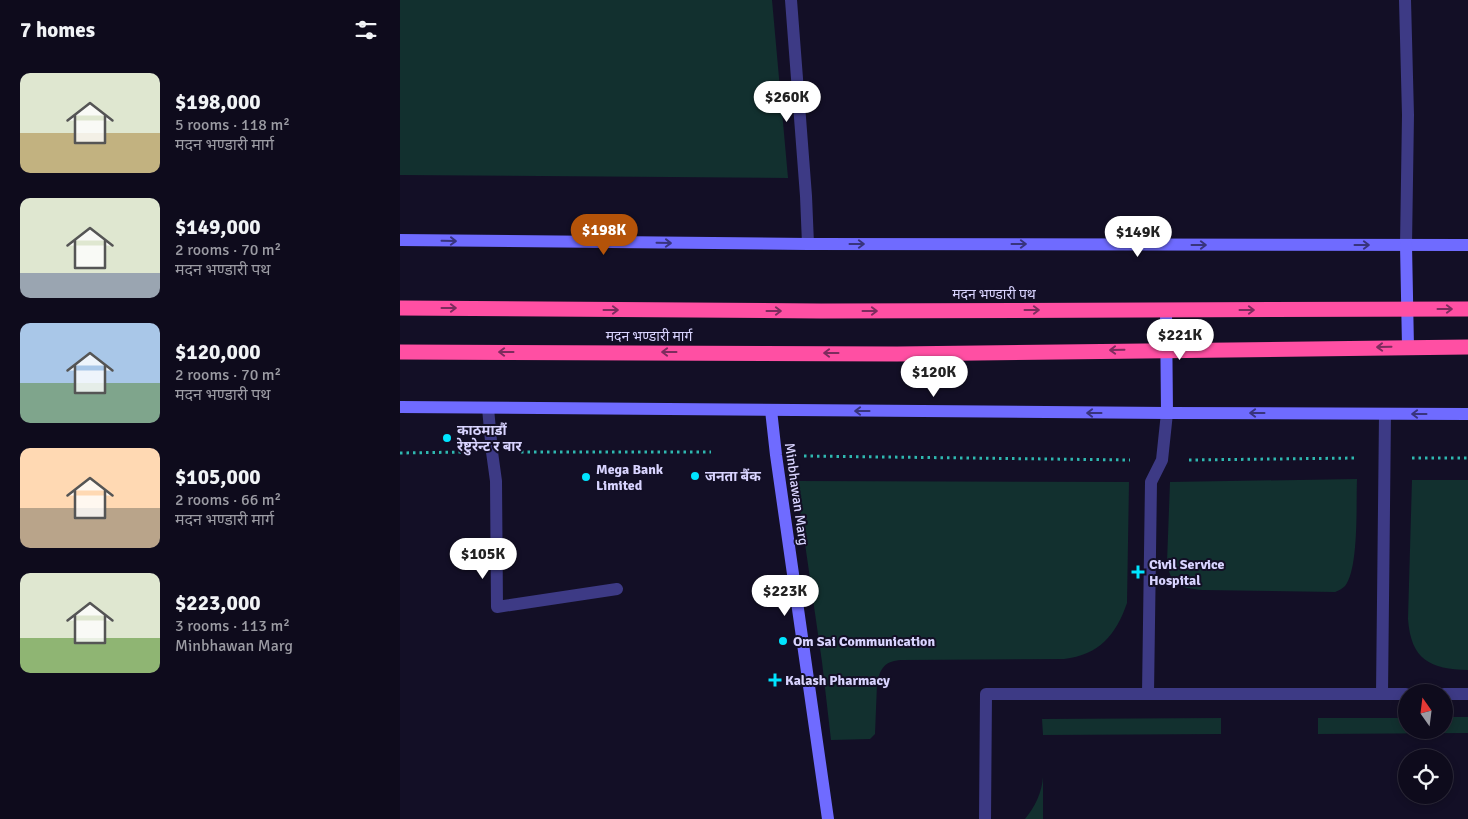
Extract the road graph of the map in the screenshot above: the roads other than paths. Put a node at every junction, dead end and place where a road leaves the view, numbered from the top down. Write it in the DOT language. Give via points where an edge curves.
graph roads {
  1 [pos="791,0"];
  2 [pos="1405,0"];
  3 [pos="400,240"];
  4 [pos="808,244"];
  5 [pos="1406,245"];
  6 [pos="1468,245"];
  7 [pos="400,308"];
  8 [pos="1408,309"];
  9 [pos="1468,309"];
  10 [pos="1166,310"];
  11 [pos="821,311"];
  12 [pos="1408,347"];
  13 [pos="1468,347"];
  14 [pos="1166,350"];
  15 [pos="400,352"];
  16 [pos="400,407"];
  17 [pos="488,408"];
  18 [pos="771,410"];
  19 [pos="1167,413"];
  20 [pos="1385,414"];
  21 [pos="1468,414"];
  22 [pos="617,589"];
  23 [pos="1148,694"];
  24 [pos="1382,694"];
  25 [pos="1398,694"];
  26 [pos="1453,694"];
  27 [pos="1468,694"];
  28 [pos="828,819"];
  29 [pos="985,819"];
  1 -- 4 [label="street"];
  2 -- 5 [label="street" via="1408,115"];
  3 -- 4 [label="street, one-way"];
  4 -- 5 [label="street, one-way"];
  5 -- 6 [label="street"];
  5 -- 8 [label="street"];
  7 -- 11 [label="highway, मदन भण्डारी मार्ग, one-way"];
  8 -- 9 [label="highway, मदन भण्डारी पथ, one-way"];
  10 -- 8 [label="highway, मदन भण्डारी पथ, one-way"];
  8 -- 12 [label="street"];
  11 -- 10 [label="highway, मदन भण्डारी पथ, one-way"];
  10 -- 14 [label="street"];
  12 -- 13 [label="highway"];
  12 -- 14 [label="highway, one-way"];
  14 -- 15 [label="highway, मदन भण्डारी मार्ग, one-way" via="898,354"];
  14 -- 19 [label="street"];
  16 -- 17 [label="street"];
  17 -- 18 [label="street"];
  17 -- 22 [label="street" via="496,481 497,607"];
  19 -- 18 [label="street, one-way"];
  18 -- 28 [label="street, Minbhawan Marg"];
  20 -- 19 [label="street, one-way"];
  19 -- 23 [label="street" via="1162,460 1151,482"];
  21 -- 20 [label="street, one-way"];
  20 -- 24 [label="street"];
  23 -- 24 [label="street"];
  23 -- 29 [label="street" via="986,694"];
  24 -- 25 [label="street"];
  26 -- 27 [label="street"];
}
